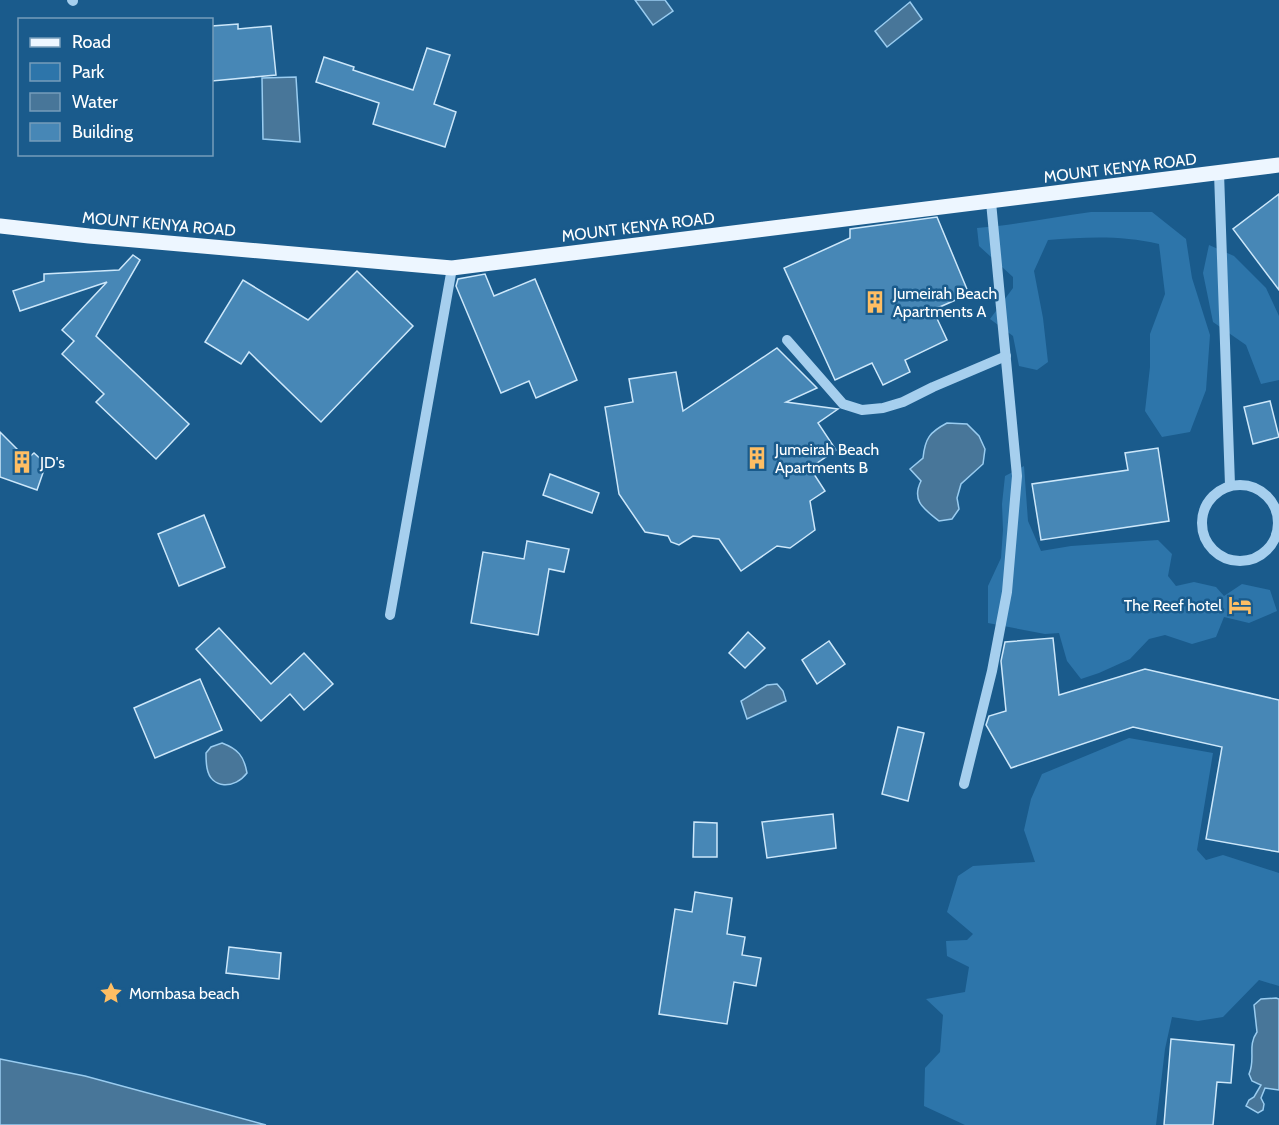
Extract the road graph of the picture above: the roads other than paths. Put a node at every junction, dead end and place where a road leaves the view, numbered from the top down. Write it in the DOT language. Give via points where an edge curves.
graph roads {
  1 [pos="1279,165"];
  2 [pos="1219,173"];
  3 [pos="991,202"];
  4 [pos="0,226"];
  5 [pos="452,268"];
  6 [pos="787,340"];
  7 [pos="1006,356"];
  8 [pos="1230,485"];
  9 [pos="390,615"];
  10 [pos="964,784"];
  1 -- 2 [label="main road, MOUNT KENYA ROAD"];
  2 -- 3 [label="main road, MOUNT KENYA ROAD"];
  2 -- 8 [label="lane"];
  3 -- 5 [label="main road, MOUNT KENYA ROAD"];
  3 -- 7 [label="lane"];
  4 -- 5 [label="main road, MOUNT KENYA ROAD"];
  5 -- 9 [label="lane"];
  6 -- 7 [label="lane" via="843,404 862,410 903,402"];
  7 -- 10 [label="lane" via="1017,476 1014,526 992,671"];
  8 -- 8 [label="lane" via="1251,486 1270,498 1278,518 1275,540 1261,556 1240,562 1218,556 1204,539 1202,517 1211,497"];
}
